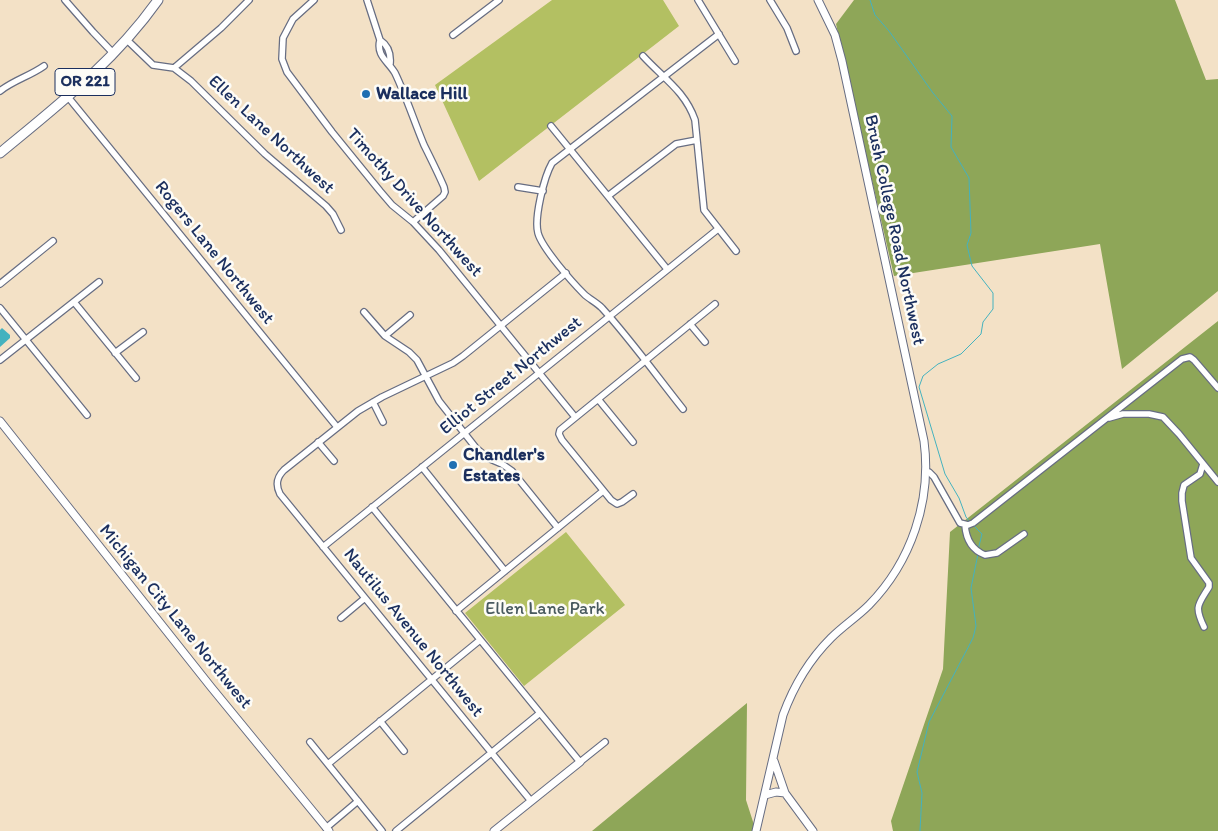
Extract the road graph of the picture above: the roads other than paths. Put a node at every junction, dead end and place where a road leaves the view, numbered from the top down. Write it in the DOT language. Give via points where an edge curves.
graph roads {
  1 [pos="65,0"];
  2 [pos="158,0"];
  3 [pos="249,0"];
  4 [pos="314,0"];
  5 [pos="367,0"];
  6 [pos="500,0"];
  7 [pos="698,0"];
  8 [pos="770,0"];
  9 [pos="818,0"];
  10 [pos="719,34"];
  11 [pos="452,35"];
  12 [pos="127,40"];
  13 [pos="380,40"];
  14 [pos="796,51"];
  15 [pos="114,54"];
  16 [pos="643,56"];
  17 [pos="735,61"];
  18 [pos="390,64"];
  19 [pos="44,66"];
  20 [pos="174,68"];
  21 [pos="663,77"];
  22 [pos="0,91"];
  23 [pos="68,97"];
  24 [pos="551,126"];
  25 [pos="697,140"];
  26 [pos="570,148"];
  27 [pos="0,153"];
  28 [pos="518,186"];
  29 [pos="543,191"];
  30 [pos="608,196"];
  31 [pos="412,222"];
  32 [pos="718,229"];
  33 [pos="341,230"];
  34 [pos="53,242"];
  35 [pos="736,251"];
  36 [pos="667,269"];
  37 [pos="566,273"];
  38 [pos="99,282"];
  39 [pos="0,284"];
  40 [pos="74,302"];
  41 [pos="715,304"];
  42 [pos="0,308"];
  43 [pos="364,312"];
  44 [pos="410,315"];
  45 [pos="609,317"];
  46 [pos="690,324"];
  47 [pos="501,326"];
  48 [pos="142,332"];
  49 [pos="385,336"];
  50 [pos="26,340"];
  51 [pos="705,342"];
  52 [pos="115,353"];
  53 [pos="0,360"];
  54 [pos="645,361"];
  55 [pos="539,373"];
  56 [pos="425,376"];
  57 [pos="136,378"];
  58 [pos="1218,388"];
  59 [pos="598,399"];
  60 [pos="373,402"];
  61 [pos="683,409"];
  62 [pos="87,415"];
  63 [pos="575,417"];
  64 [pos="1106,418"];
  65 [pos="0,421"];
  66 [pos="382,422"];
  67 [pos="337,426"];
  68 [pos="464,433"];
  69 [pos="318,442"];
  70 [pos="633,442"];
  71 [pos="334,461"];
  72 [pos="1203,464"];
  73 [pos="422,467"];
  74 [pos="926,471"];
  75 [pos="1218,482"];
  76 [pos="603,491"];
  77 [pos="633,494"];
  78 [pos="372,507"];
  79 [pos="965,525"];
  80 [pos="558,528"];
  81 [pos="1024,534"];
  82 [pos="323,547"];
  83 [pos="505,570"];
  84 [pos="365,598"];
  85 [pos="456,611"];
  86 [pos="341,618"];
  87 [pos="1204,626"];
  88 [pos="480,640"];
  89 [pos="431,679"];
  90 [pos="540,713"];
  91 [pos="380,722"];
  92 [pos="310,742"];
  93 [pos="605,742"];
  94 [pos="404,751"];
  95 [pos="491,753"];
  96 [pos="774,758"];
  97 [pos="580,762"];
  98 [pos="328,764"];
  99 [pos="785,793"];
  100 [pos="765,795"];
  101 [pos="358,801"];
  102 [pos="531,801"];
  103 [pos="327,829"];
  104 [pos="382,831"];
  105 [pos="396,831"];
  106 [pos="494,831"];
  107 [pos="756,831"];
  108 [pos="813,831"];
  1 -- 15 [label="street"];
  2 -- 12 [label="main road, OR 221"];
  3 -- 20 [label="street"];
  4 -- 31 [label="street, Timothy Drive Northwest" via="293,19 283,38 282,59 287,72 380,191"];
  5 -- 13 [label="street"];
  6 -- 11 [label="street"];
  7 -- 10 [label="street"];
  8 -- 14 [label="street"];
  9 -- 74 [label="street, Brush College Road Northwest" via="835,35 842,60 922,433"];
  10 -- 17 [label="street"];
  10 -- 21 [label="street"];
  12 -- 15 [label="main road, OR 221"];
  12 -- 20 [label="street" via="153,65"];
  13 -- 18 [label="street" via="390,52"];
  13 -- 18 [label="street" via="380,54"];
  15 -- 23 [label="main road, OR 221"];
  16 -- 21 [label="street"];
  18 -- 31 [label="street" via="445,192"];
  19 -- 22 [label="street"];
  20 -- 33 [label="street, Ellen Lane Northwest" via="265,154 326,206"];
  21 -- 25 [label="street" via="687,101 695,120"];
  21 -- 26 [label="street"];
  23 -- 27 [label="main road, OR 221"];
  23 -- 67 [label="street, Rogers Lane Northwest"];
  24 -- 26 [label="street"];
  25 -- 30 [label="street" via="676,144"];
  25 -- 32 [label="street" via="704,210"];
  26 -- 29 [label="street" via="552,163"];
  26 -- 30 [label="street"];
  28 -- 29 [label="street"];
  29 -- 37 [label="street" via="536,225 543,244"];
  30 -- 36 [label="street"];
  31 -- 47 [label="street, Timothy Drive Northwest"];
  32 -- 35 [label="street"];
  32 -- 36 [label="street, Elliot Street Northwest"];
  34 -- 39 [label="street"];
  36 -- 45 [label="street, Elliot Street Northwest"];
  37 -- 45 [label="street"];
  37 -- 47 [label="street"];
  38 -- 40 [label="street"];
  40 -- 50 [label="street"];
  40 -- 52 [label="street"];
  41 -- 46 [label="street"];
  42 -- 50 [label="street"];
  43 -- 49 [label="street"];
  44 -- 49 [label="street"];
  45 -- 54 [label="street"];
  45 -- 55 [label="street, Elliot Street Northwest"];
  46 -- 51 [label="street"];
  46 -- 54 [label="street"];
  47 -- 55 [label="street, Timothy Drive Northwest"];
  47 -- 56 [label="street" via="453,363"];
  48 -- 52 [label="street"];
  49 -- 56 [label="street" via="410,352"];
  50 -- 53 [label="street"];
  50 -- 62 [label="street"];
  52 -- 57 [label="street"];
  54 -- 59 [label="street"];
  54 -- 61 [label="street"];
  55 -- 63 [label="street, Timothy Drive Northwest"];
  55 -- 68 [label="street, Elliot Street Northwest"];
  56 -- 60 [label="street"];
  56 -- 68 [label="street" via="439,402"];
  58 -- 64 [label="street" via="1194,360 1186,357"];
  59 -- 63 [label="street"];
  59 -- 70 [label="street"];
  60 -- 66 [label="street"];
  60 -- 67 [label="street"];
  63 -- 76 [label="street" via="561,428 559,434"];
  64 -- 72 [label="street" via="1123,414 1163,417"];
  64 -- 79 [label="street" via="974,523"];
  65 -- 103 [label="street, Michigan City Lane Northwest"];
  67 -- 69 [label="street"];
  68 -- 73 [label="street, Elliot Street Northwest"];
  68 -- 80 [label="street" via="482,454 512,471"];
  69 -- 71 [label="street"];
  69 -- 82 [label="street, Nautilus Avenue Northwest" via="279,475 277,488"];
  72 -- 75 [label="street"];
  72 -- 87 [label="street" via="1200,474 1184,485 1182,493 1189,553 1209,583 1197,609"];
  73 -- 78 [label="street, Elliot Street Northwest"];
  73 -- 83 [label="street"];
  74 -- 79 [label="street" via="934,477 958,520"];
  74 -- 96 [label="street, Brush College Road Northwest" via="917,525 900,565 879,594 832,637 806,667 789,698"];
  76 -- 77 [label="street" via="617,504"];
  76 -- 80 [label="street"];
  78 -- 82 [label="street, Elliot Street Northwest"];
  78 -- 85 [label="street"];
  79 -- 81 [label="street" via="970,542 985,556 997,553"];
  80 -- 83 [label="street"];
  82 -- 84 [label="street, Nautilus Avenue Northwest"];
  83 -- 85 [label="street"];
  84 -- 86 [label="street"];
  84 -- 89 [label="street, Nautilus Avenue Northwest"];
  85 -- 88 [label="street"];
  88 -- 89 [label="street"];
  88 -- 90 [label="street"];
  89 -- 91 [label="street"];
  89 -- 95 [label="street, Nautilus Avenue Northwest"];
  90 -- 95 [label="street"];
  90 -- 97 [label="street"];
  91 -- 94 [label="street"];
  91 -- 98 [label="street"];
  92 -- 98 [label="street"];
  93 -- 97 [label="street"];
  95 -- 102 [label="street, Nautilus Avenue Northwest"];
  95 -- 105 [label="street"];
  96 -- 99 [label="street"];
  96 -- 100 [label="street, Brush College Road Northwest"];
  97 -- 102 [label="street"];
  98 -- 101 [label="street"];
  99 -- 100 [label="street"];
  99 -- 108 [label="street"];
  100 -- 107 [label="street, Brush College Road Northwest"];
  101 -- 103 [label="street"];
  101 -- 104 [label="street"];
  102 -- 106 [label="street"];
}
